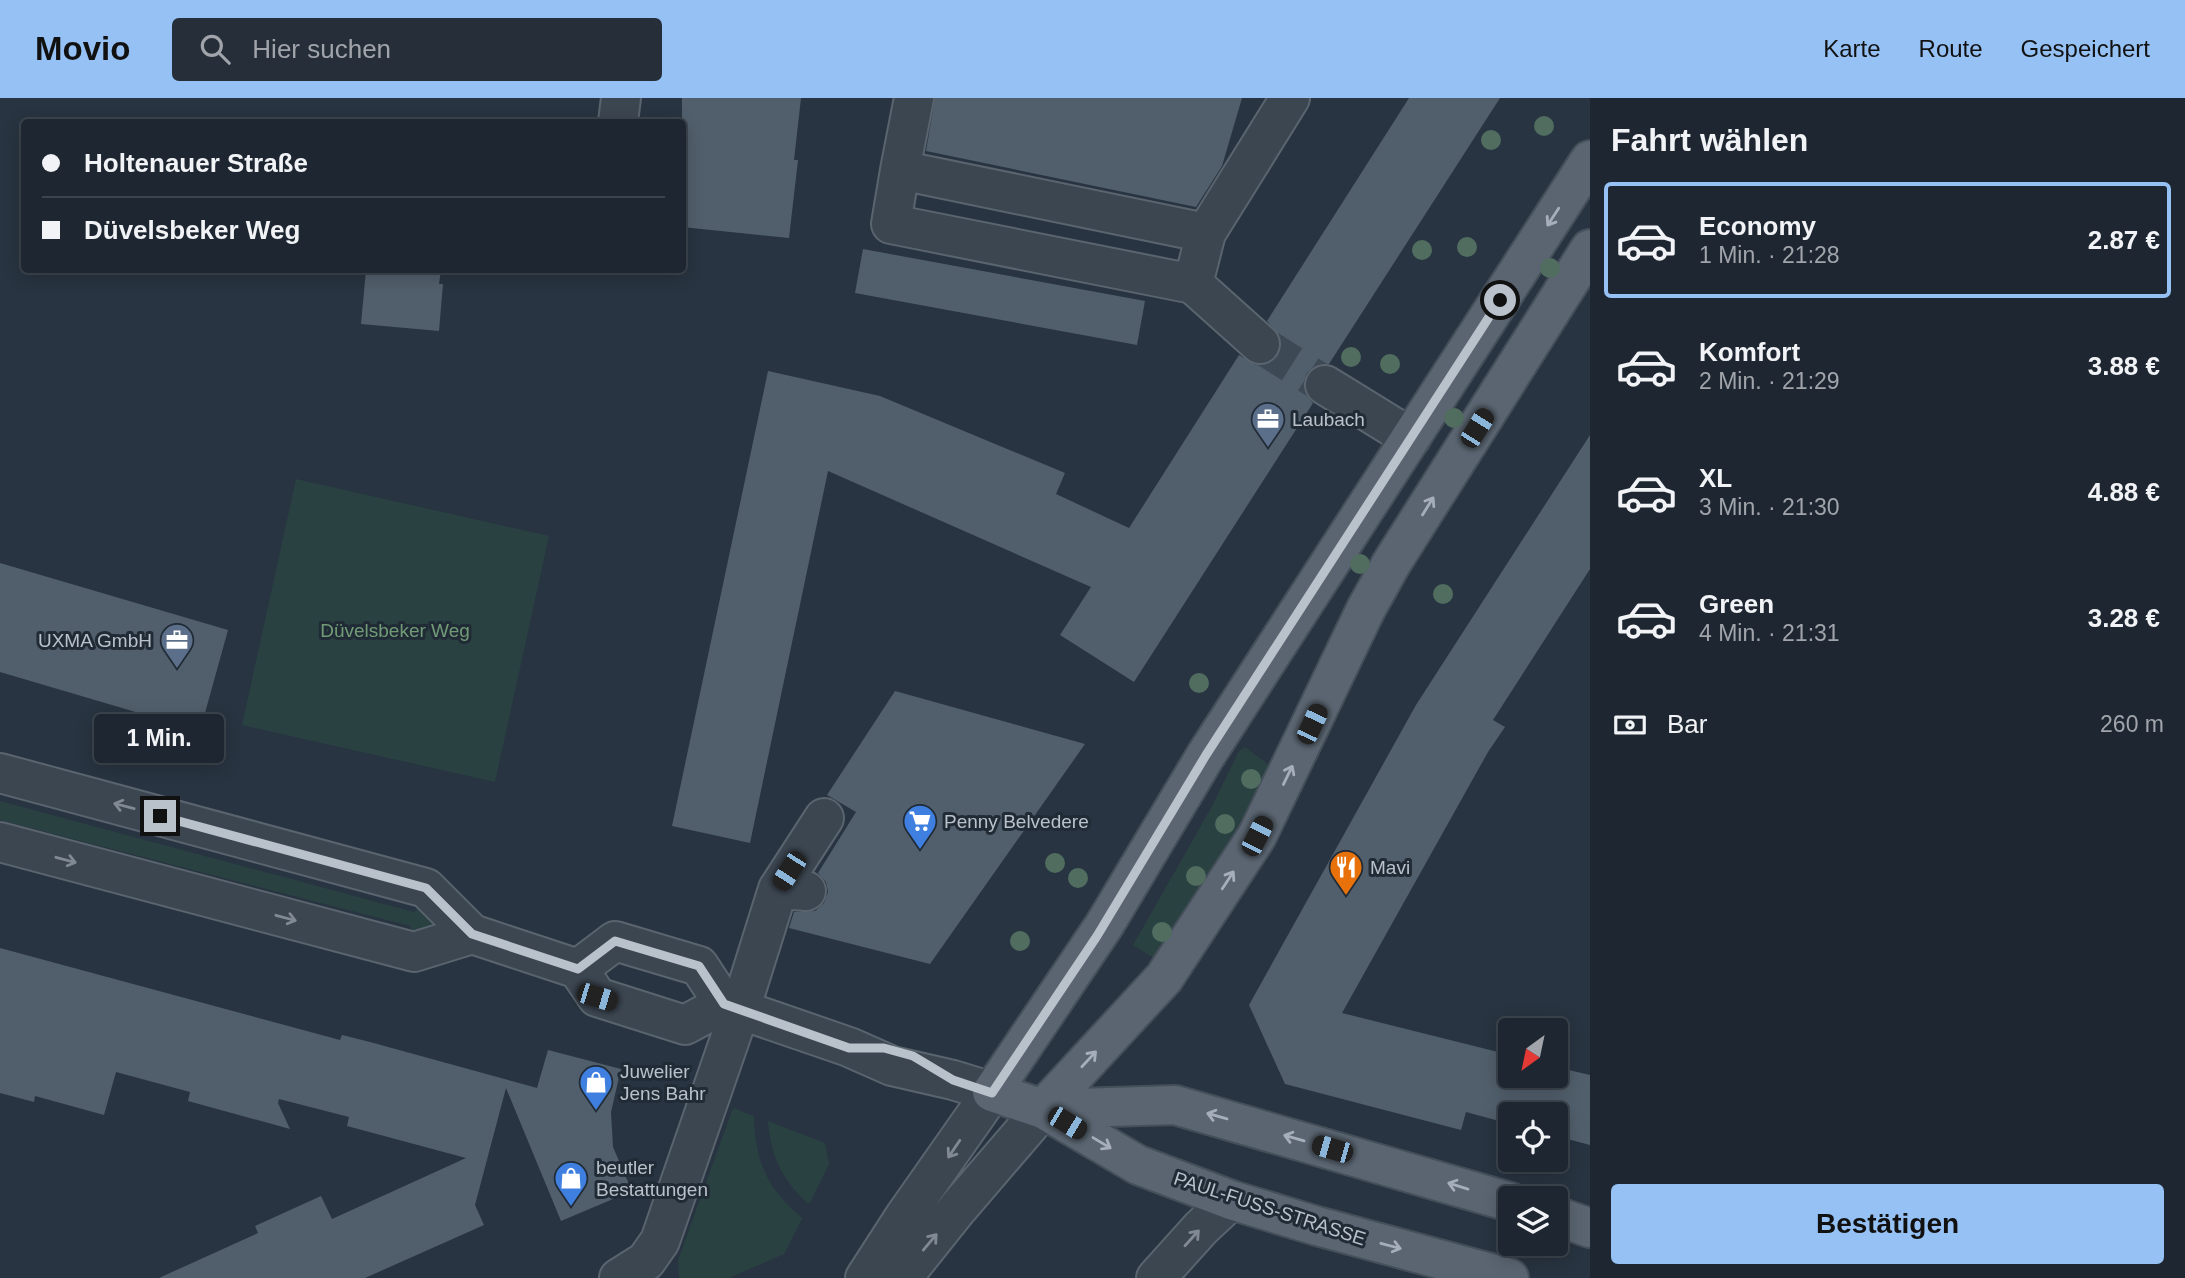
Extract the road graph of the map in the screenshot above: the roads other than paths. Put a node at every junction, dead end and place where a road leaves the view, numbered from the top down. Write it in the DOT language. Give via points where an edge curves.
graph roads {
  1 [pos="621,98"];
  2 [pos="914,98"];
  3 [pos="1290,98"];
  4 [pos="618,119"];
  5 [pos="1590,160"];
  6 [pos="900,170"];
  7 [pos="1206,233"];
  8 [pos="1590,249"];
  9 [pos="1193,284"];
  10 [pos="1260,344"];
  11 [pos="1325,385"];
  12 [pos="1411,438"];
  13 [pos="0,773"];
  14 [pos="824,818"];
  15 [pos="0,842"];
  16 [pos="472,934"];
  17 [pos="578,969"];
  18 [pos="732,1007"];
  19 [pos="992,1093"];
  20 [pos="1043,1109"];
  21 [pos="1498,1199"];
  22 [pos="1231,1200"];
  23 [pos="1568,1220"];
  24 [pos="1590,1228"];
  25 [pos="619,1278"];
  26 [pos="865,1278"];
  27 [pos="902,1278"];
  28 [pos="1156,1278"];
  29 [pos="1509,1278"];
  1 -- 4 [label="street"];
  2 -- 6 [label="street"];
  3 -- 7 [label="street"];
  5 -- 12 [label="main road, one-way"];
  6 -- 7 [label="street"];
  6 -- 9 [label="street" via="891,223"];
  7 -- 9 [label="street"];
  20 -- 8 [label="main road, one-way" via="1164,978 1257,836 1391,564"];
  9 -- 10 [label="street"];
  11 -- 12 [label="street"];
  12 -- 19 [label="main road" via="1206,755 1097,936"];
  16 -- 13 [label="street, one-way" via="426,888"];
  14 -- 18 [label="street"];
  15 -- 16 [label="street, one-way" via="414,952"];
  16 -- 17 [label="street"];
  17 -- 18 [label="street" via="597,997 685,1025"];
  17 -- 18 [label="street" via="615,941 699,966"];
  18 -- 19 [label="street" via="849,1048 884,1048 913,1056 953,1080"];
  18 -- 25 [label="street" via="660,1241 646,1261"];
  19 -- 20 [label="main road, PAUL-FUSS-STRASSE"];
  19 -- 26 [label="street, one-way"];
  21 -- 20 [label="main road, PAUL-FUSS-STRASSE, one-way" via="1175,1105"];
  20 -- 22 [label="main road, PAUL-FUSS-STRASSE, one-way" via="1138,1165"];
  27 -- 20 [label="street, one-way"];
  28 -- 22 [label="street, one-way"];
  22 -- 29 [label="main road, PAUL-FUSS-STRASSE, one-way"];
  23 -- 24 [label="main road"];
}
